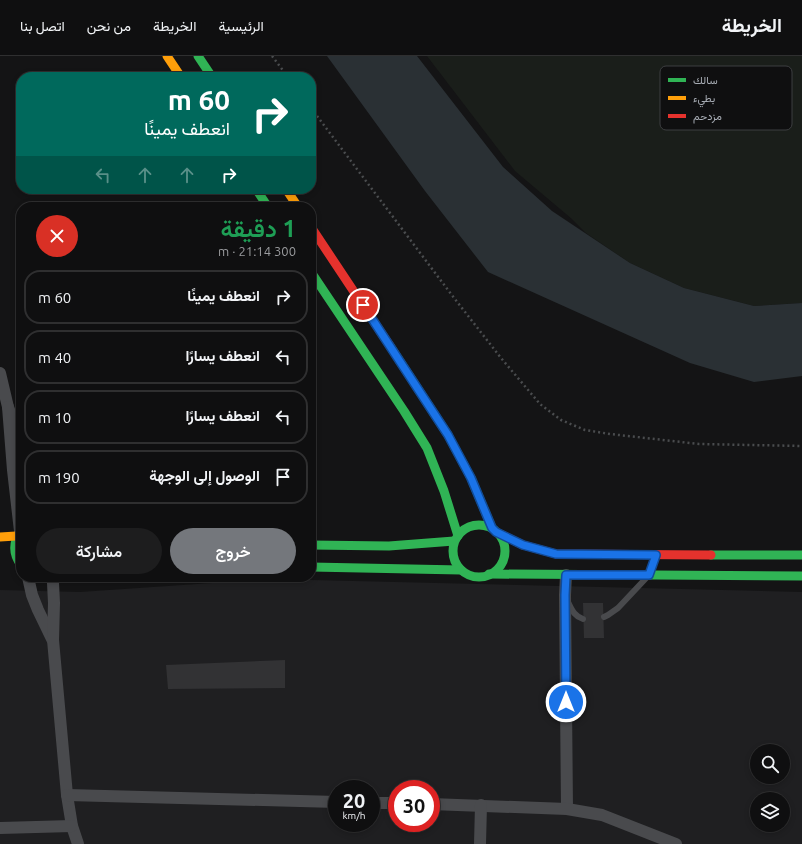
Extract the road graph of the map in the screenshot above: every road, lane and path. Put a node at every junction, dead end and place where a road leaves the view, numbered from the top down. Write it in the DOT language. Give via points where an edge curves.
graph roads {
  1 [pos="167,56"];
  2 [pos="198,56"];
  3 [pos="272,56"];
  4 [pos="178,72"];
  5 [pos="209,72"];
  6 [pos="284,72"];
  7 [pos="316,115"];
  8 [pos="316,235"];
  9 [pos="316,279"];
  10 [pos="0,372"];
  11 [pos="8,407"];
  12 [pos="16,429"];
  13 [pos="802,446"];
  14 [pos="16,502"];
  15 [pos="494,530"];
  16 [pos="16,534"];
  17 [pos="0,537"];
  18 [pos="456,538"];
  19 [pos="16,543"];
  20 [pos="316,545"];
  21 [pos="656,555"];
  22 [pos="802,556"];
  23 [pos="15,561"];
  24 [pos="316,566"];
  25 [pos="461,570"];
  26 [pos="489,574"];
  27 [pos="566,575"];
  28 [pos="649,575"];
  29 [pos="802,576"];
  30 [pos="29,582"];
  31 [pos="53,582"];
  32 [pos="565,595"];
  33 [pos="604,617"];
  34 [pos="583,619"];
  35 [pos="53,640"];
  36 [pos="67,795"];
  37 [pos="328,802"];
  38 [pos="440,804"];
  39 [pos="481,805"];
  40 [pos="566,809"];
  41 [pos="72,826"];
  42 [pos="0,828"];
  43 [pos="78,844"];
  44 [pos="480,844"];
  45 [pos="676,844"];
  1 -- 4 [label="main road"];
  2 -- 5 [label="main road"];
  3 -- 6 [label="path"];
  7 -- 13 [label="path" via="501,358 540,404 560,420 585,430 699,444"];
  8 -- 15 [label="main road" via="448,435"];
  9 -- 18 [label="main road" via="427,448 444,491"];
  10 -- 11 [label="street"];
  11 -- 12 [label="street"];
  11 -- 14 [label="street"];
  15 -- 18 [label="main road" via="485,525 470,526"];
  15 -- 21 [label="main road" via="523,545 556,554"];
  15 -- 26 [label="main road" via="502,540 504,555 498,568"];
  16 -- 17 [label="main road"];
  18 -- 20 [label="main road" via="389,546"];
  18 -- 25 [label="main road" via="453,551 455,561"];
  19 -- 23 [label="main road"];
  21 -- 22 [label="main road"];
  21 -- 28 [label="lane"];
  24 -- 25 [label="main road"];
  25 -- 26 [label="main road" via="474,576"];
  26 -- 27 [label="main road"];
  27 -- 28 [label="main road"];
  27 -- 32 [label="street"];
  28 -- 29 [label="main road"];
  28 -- 33 [label="lane" via="618,608"];
  30 -- 35 [label="street" via="38,610"];
  31 -- 35 [label="street"];
  32 -- 34 [label="lane" via="572,612"];
  32 -- 40 [label="street"];
  35 -- 36 [label="street"];
  36 -- 37 [label="street"];
  36 -- 41 [label="street"];
  38 -- 39 [label="street"];
  39 -- 40 [label="street"];
  39 -- 44 [label="street"];
  40 -- 45 [label="street" via="602,815"];
  41 -- 42 [label="street"];
  41 -- 43 [label="street"];
}
